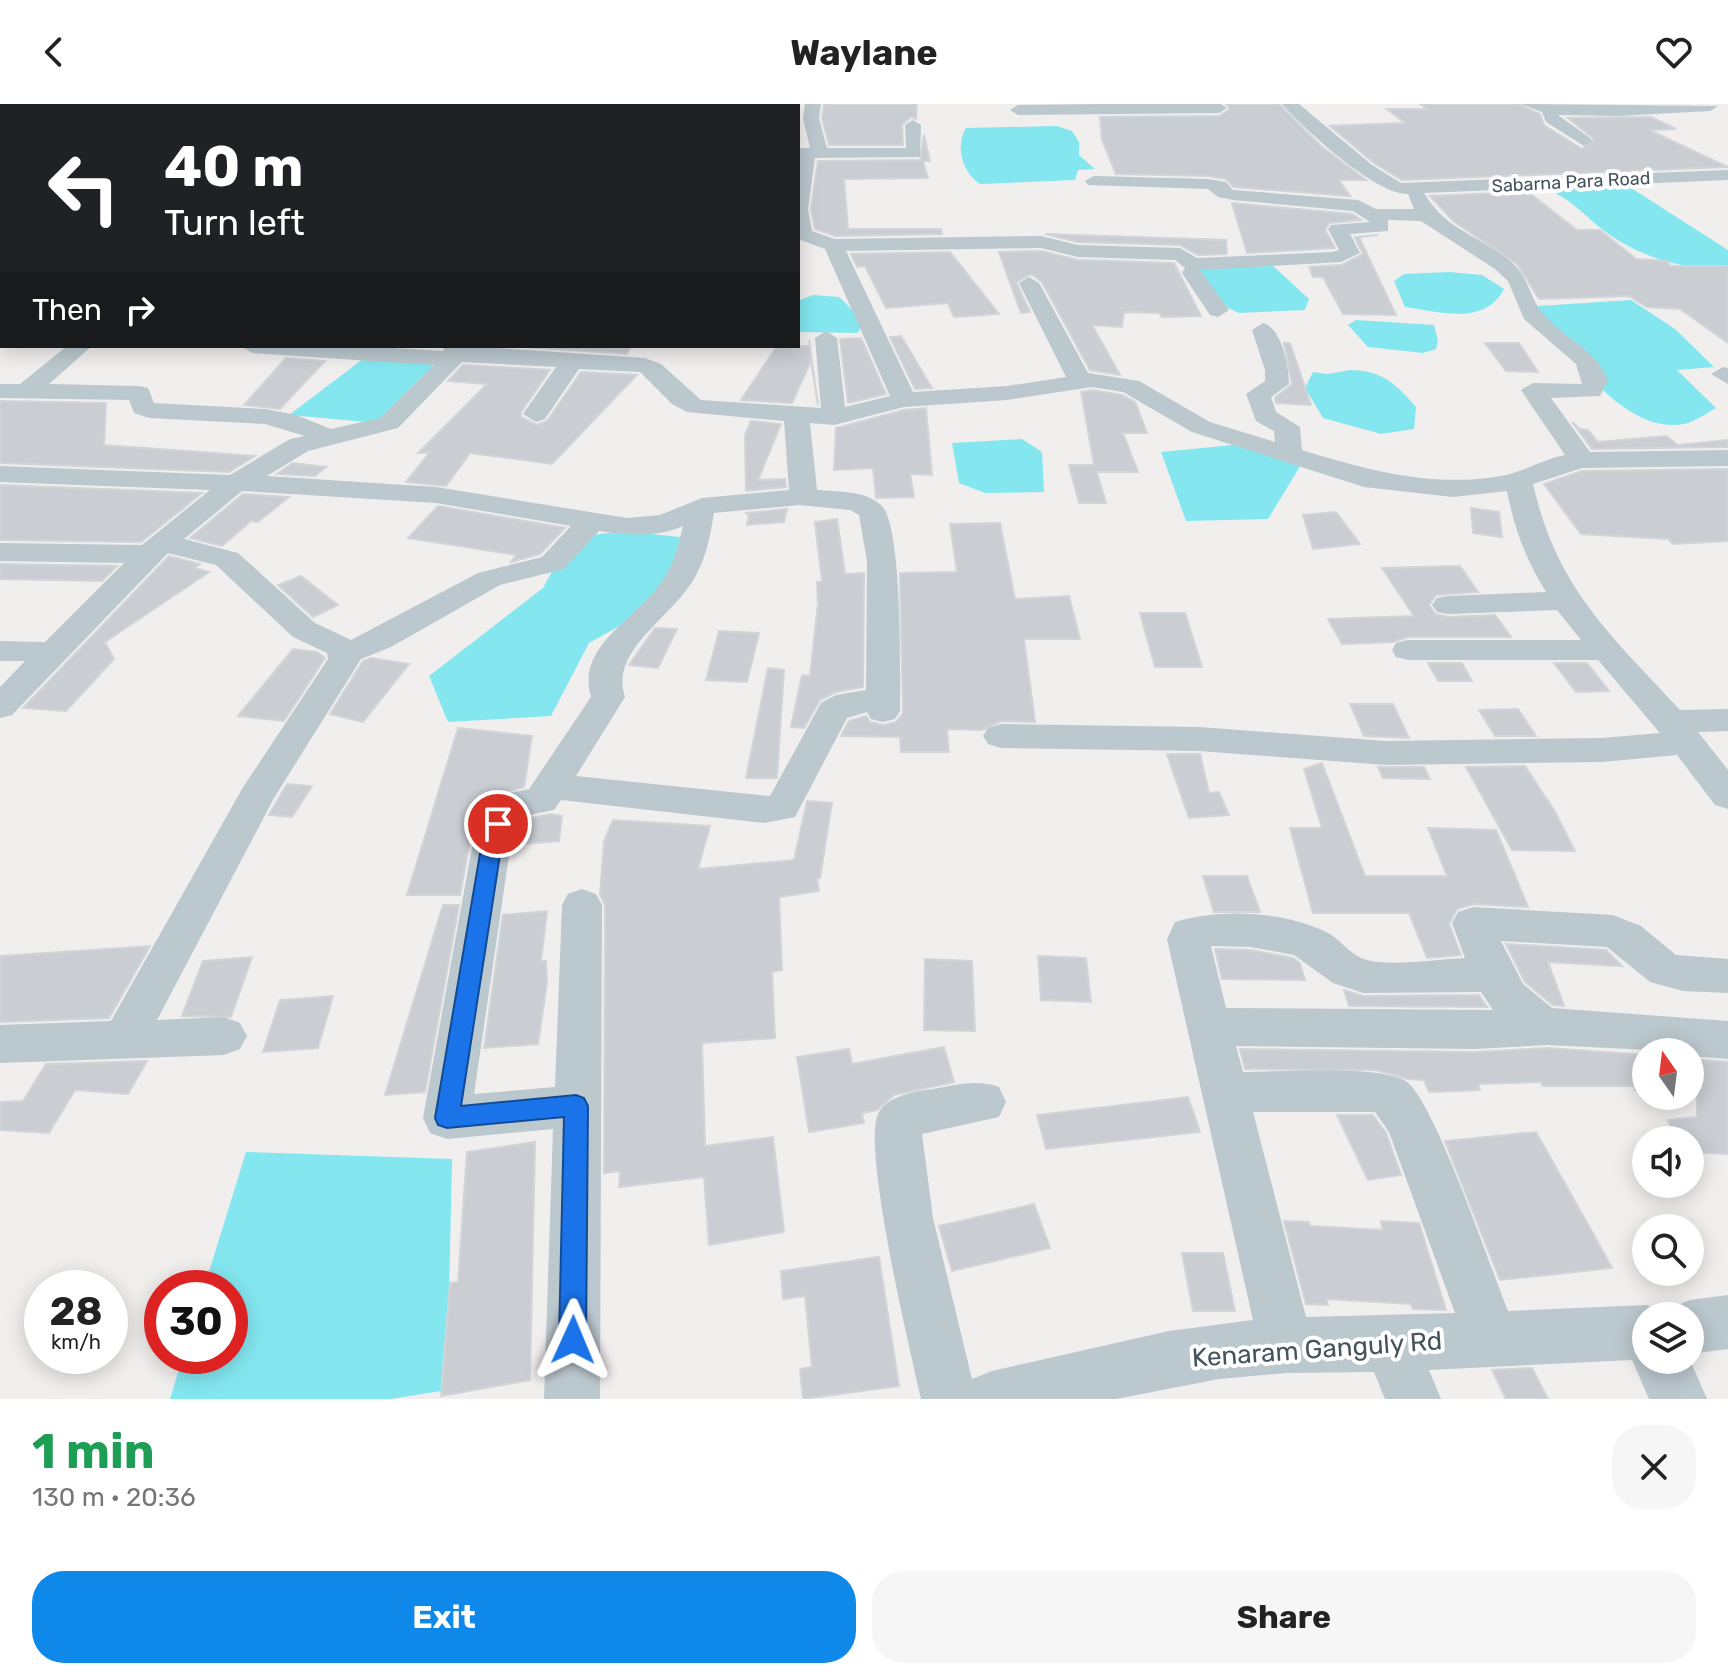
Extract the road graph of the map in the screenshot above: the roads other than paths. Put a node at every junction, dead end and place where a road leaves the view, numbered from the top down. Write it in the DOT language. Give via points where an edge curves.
graph roads {
  1 [pos="1290,104"];
  2 [pos="1529,104"];
  3 [pos="1709,105"];
  4 [pos="1059,107"];
  5 [pos="807,108"];
  6 [pos="1112,108"];
  7 [pos="1219,108"];
  8 [pos="1549,109"];
  9 [pos="1018,110"];
  10 [pos="1728,117"];
  11 [pos="1686,121"];
  12 [pos="1560,124"];
  13 [pos="913,125"];
  14 [pos="1584,141"];
  15 [pos="808,153"];
  16 [pos="1604,159"];
  17 [pos="1366,169"];
  18 [pos="1728,175"];
  19 [pos="1637,178"];
  20 [pos="1094,181"];
  21 [pos="1414,189"];
  22 [pos="1441,189"];
  23 [pos="800,203"];
  24 [pos="800,215"];
  25 [pos="1379,215"];
  26 [pos="1426,215"];
  27 [pos="833,245"];
  28 [pos="1192,268"];
  29 [pos="1029,283"];
  30 [pos="1218,310"];
  31 [pos="1263,330"];
  32 [pos="826,338"];
  33 [pos="78,348"];
  34 [pos="310,348"];
  35 [pos="454,353"];
  36 [pos="581,356"];
  37 [pos="1080,381"];
  38 [pos="12,392"];
  39 [pos="904,400"];
  40 [pos="536,414"];
  41 [pos="796,416"];
  42 [pos="834,417"];
  43 [pos="328,438"];
  44 [pos="1289,454"];
  45 [pos="1728,458"];
  46 [pos="1582,460"];
  47 [pos="0,474"];
  48 [pos="1518,480"];
  49 [pos="234,484"];
  50 [pos="800,497"];
  51 [pos="702,506"];
  52 [pos="591,522"];
  53 [pos="156,548"];
  54 [pos="0,552"];
  55 [pos="1566,600"];
  56 [pos="1448,605"];
  57 [pos="1408,650"];
  58 [pos="1607,650"];
  59 [pos="0,651"];
  60 [pos="53,652"];
  61 [pos="346,653"];
  62 [pos="0,707"];
  63 [pos="1728,720"];
  64 [pos="1678,732"];
  65 [pos="1001,736"];
  66 [pos="550,786"];
  67 [pos="1728,796"];
  68 [pos="582,905"];
  69 [pos="1493,974"];
  70 [pos="1728,976"];
  71 [pos="1547,1026"];
  72 [pos="1209,1027"];
  73 [pos="224,1036"];
  74 [pos="124,1040"];
  75 [pos="1728,1040"];
  76 [pos="0,1044"];
  77 [pos="1224,1092"];
  78 [pos="982,1102"];
  79 [pos="576,1106"];
  80 [pos="1728,1322"];
  81 [pos="1704,1325"];
  82 [pos="1632,1333"];
  83 [pos="1491,1338"];
  84 [pos="1390,1344"];
  85 [pos="1286,1345"];
  86 [pos="1667,1374"];
  87 [pos="572,1399"];
  88 [pos="949,1399"];
  89 [pos="992,1399"];
  90 [pos="1413,1399"];
  91 [pos="1679,1399"];
  1 -- 17 [label="street, Sabarna Para Road"];
  2 -- 8 [label="street"];
  3 -- 8 [label="street"];
  3 -- 10 [label="street"];
  4 -- 6 [label="street"];
  4 -- 9 [label="street"];
  5 -- 15 [label="street"];
  6 -- 7 [label="street"];
  8 -- 12 [label="street"];
  11 -- 12 [label="street"];
  12 -- 14 [label="street"];
  13 -- 15 [label="street" via="914,153"];
  15 -- 23 [label="street"];
  16 -- 19 [label="street"];
  17 -- 21 [label="street, Sabarna Para Road" via="1397,189"];
  17 -- 22 [label="street" via="1408,168"];
  18 -- 19 [label="street, Sabarna Para Road"];
  19 -- 22 [label="street, Sabarna Para Road"];
  20 -- 25 [label="street" via="1208,184 1233,195 1358,206"];
  21 -- 22 [label="street, Sabarna Para Road"];
  21 -- 26 [label="street"];
  24 -- 27 [label="street" via="803,234"];
  25 -- 26 [label="street"];
  25 -- 28 [label="street" via="1381,227 1338,229 1350,253 1344,256"];
  26 -- 46 [label="street" via="1511,271 1524,288 1532,313 1590,362 1596,380 1591,391 1533,390"];
  27 -- 28 [label="street" via="1041,242 1070,250 1075,265 1086,270"];
  27 -- 39 [label="street"];
  28 -- 30 [label="street"];
  29 -- 37 [label="street"];
  31 -- 44 [label="street" via="1277,384 1258,394 1265,416 1287,427"];
  32 -- 42 [label="street"];
  33 -- 38 [label="street"];
  34 -- 35 [label="street"];
  35 -- 36 [label="street"];
  35 -- 43 [label="street" via="389,423"];
  36 -- 40 [label="street"];
  36 -- 41 [label="street" via="662,372 681,402 696,407"];
  37 -- 39 [label="street" via="1007,393"];
  37 -- 44 [label="street" via="1130,386 1201,427"];
  38 -- 43 [label="street" via="139,393 143,408 149,410 257,416 311,427"];
  39 -- 42 [label="street"];
  41 -- 42 [label="street"];
  41 -- 50 [label="street" via="804,476"];
  43 -- 49 [label="street" via="299,445"];
  44 -- 48 [label="street" via="1374,481 1413,486 1453,489"];
  45 -- 46 [label="street"];
  46 -- 48 [label="street"];
  47 -- 49 [label="street"];
  48 -- 55 [label="street" via="1544,565"];
  49 -- 52 [label="street" via="436,495"];
  49 -- 53 [label="street"];
  50 -- 51 [label="street"];
  50 -- 66 [label="street" via="857,502 872,511 882,561 883,705 848,703 833,711 782,808"];
  51 -- 52 [label="street" via="650,527"];
  51 -- 66 [label="street" via="688,563 657,608 629,631 602,670 608,697"];
  52 -- 61 [label="street" via="553,563 489,579 380,640"];
  53 -- 54 [label="street"];
  53 -- 60 [label="street"];
  53 -- 61 [label="street" via="227,559 304,630"];
  55 -- 56 [label="street"];
  55 -- 58 [label="street"];
  57 -- 58 [label="street"];
  58 -- 64 [label="street"];
  59 -- 60 [label="street"];
  60 -- 62 [label="street"];
  61 -- 74 [label="street" via="245,814"];
  63 -- 64 [label="street"];
  64 -- 65 [label="street" via="1587,751 1386,753 1199,739"];
  64 -- 67 [label="street"];
  66 -- 79 [label="street" via="541,801 504,806 492,842 447,1118"];
  68 -- 79 [label="street"];
  69 -- 70 [label="street" via="1473,923 1613,931 1627,936 1668,971"];
  69 -- 71 [label="street" via="1511,1004"];
  69 -- 72 [label="street" via="1361,976 1301,939 1196,931 1188,939"];
  71 -- 72 [label="street"];
  71 -- 75 [label="street"];
  72 -- 77 [label="street"];
  73 -- 74 [label="street"];
  74 -- 76 [label="street"];
  77 -- 83 [label="street" via="1390,1096 1409,1121"];
  77 -- 85 [label="street"];
  78 -- 88 [label="street" via="917,1112 897,1124 908,1218"];
  79 -- 87 [label="street"];
  80 -- 81 [label="street"];
  82 -- 83 [label="street, Kenaram Ganguly Rd"];
  83 -- 84 [label="street, Kenaram Ganguly Rd"];
  84 -- 85 [label="street, Kenaram Ganguly Rd"];
  84 -- 90 [label="street"];
  85 -- 89 [label="street, Kenaram Ganguly Rd" via="1169,1359"];
  86 -- 91 [label="street"];
}
